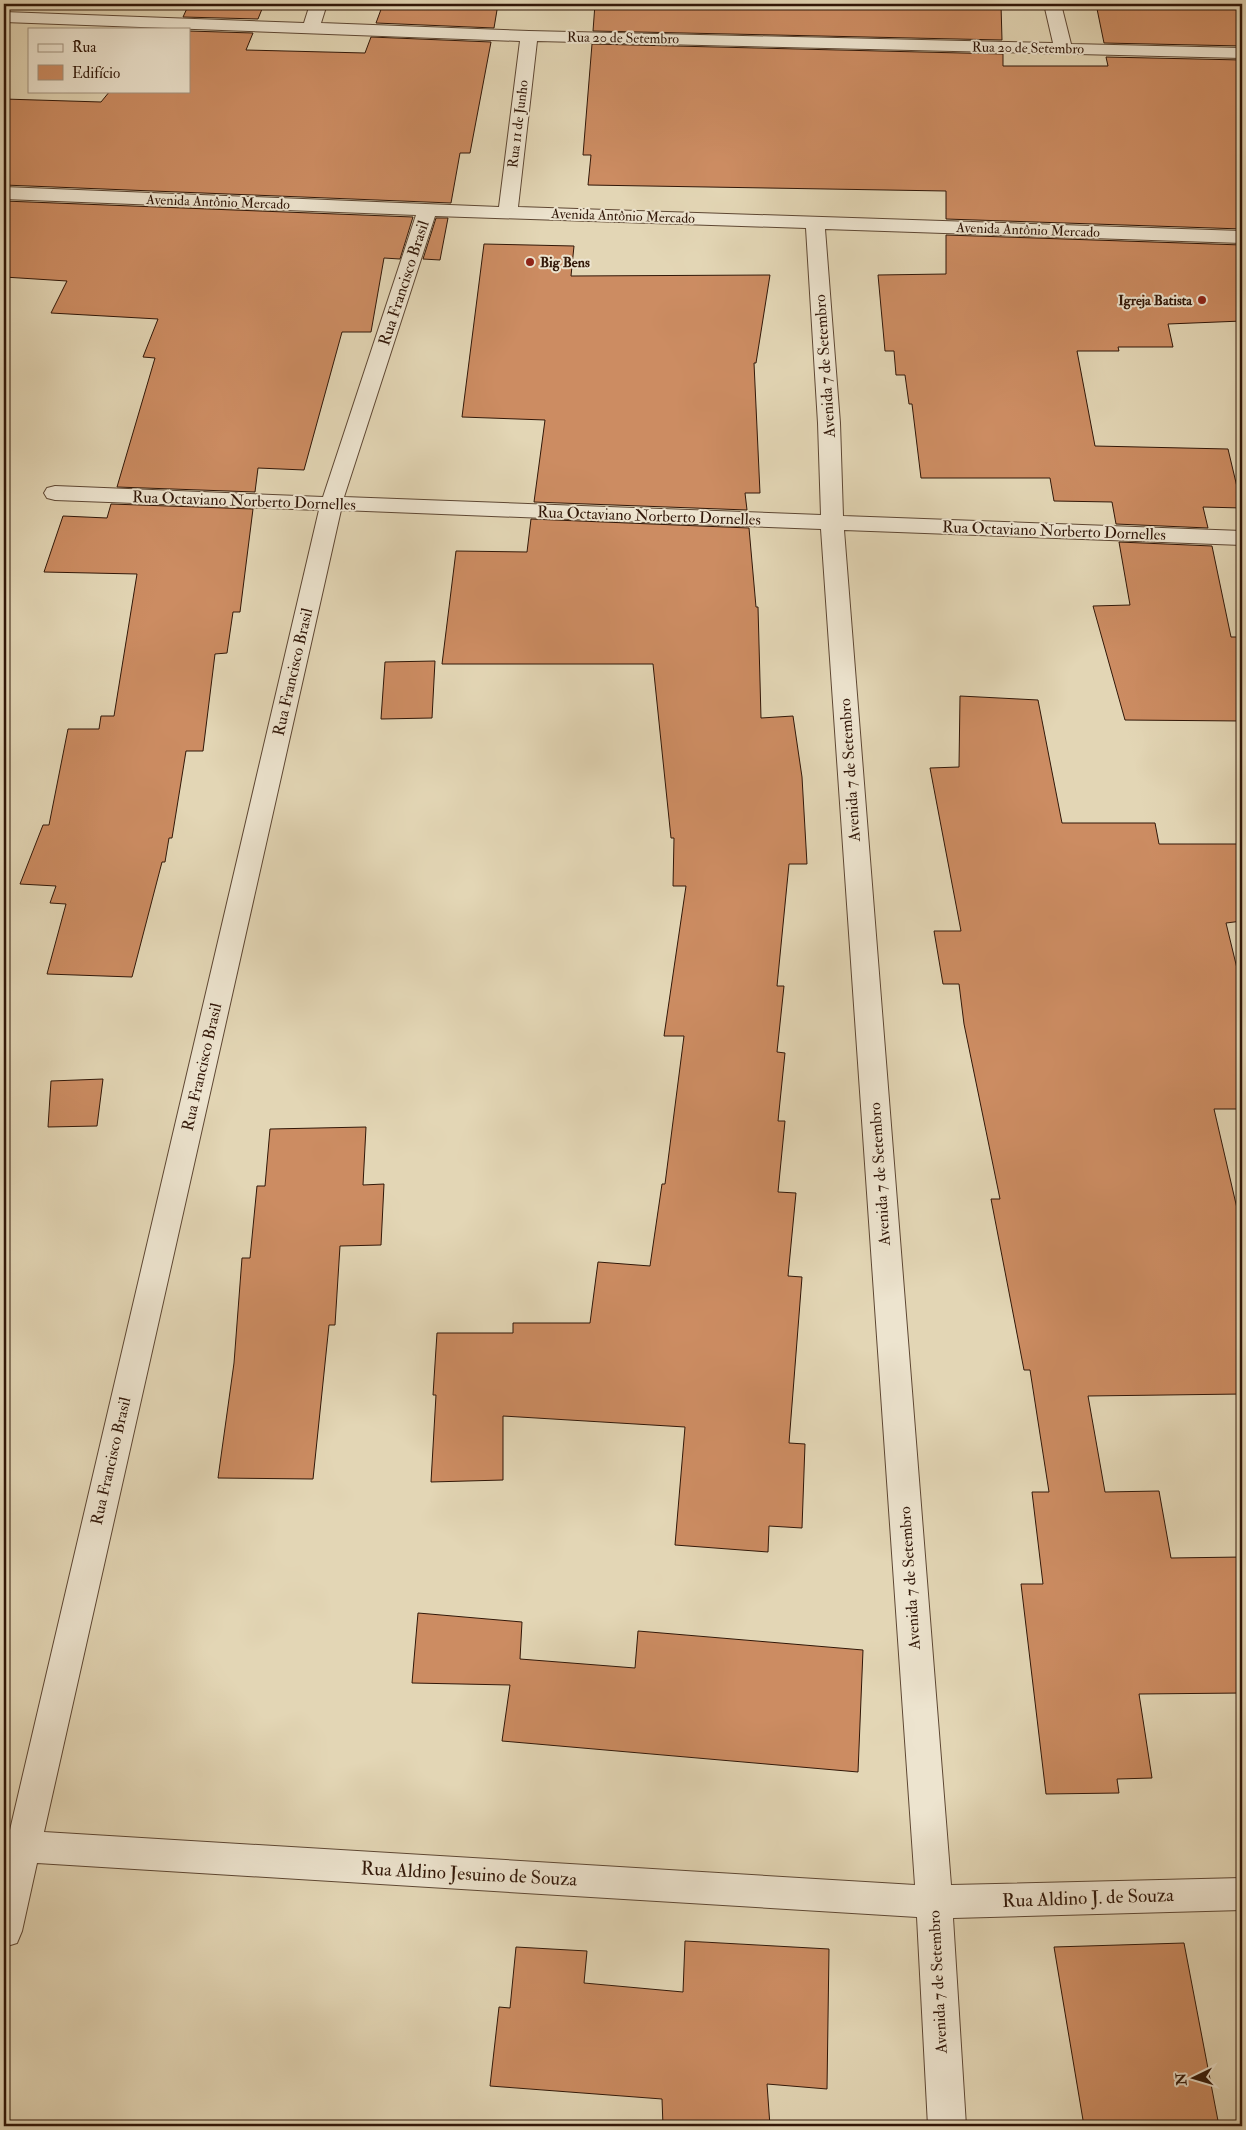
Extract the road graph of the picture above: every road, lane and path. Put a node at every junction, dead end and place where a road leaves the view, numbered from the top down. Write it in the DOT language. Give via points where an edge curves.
graph roads {
  1 [pos="318,4"];
  2 [pos="1053,4"];
  3 [pos="4,17"];
  4 [pos="310,28"];
  5 [pos="529,36"];
  6 [pos="1063,49"];
  7 [pos="1242,53"];
  8 [pos="4,193"];
  9 [pos="427,210"];
  10 [pos="508,213"];
  11 [pos="815,222"];
  12 [pos="1242,237"];
  13 [pos="55,494"];
  14 [pos="331,505"];
  15 [pos="832,522"];
  16 [pos="1242,538"];
  17 [pos="13,1846"];
  18 [pos="1242,1894"];
  19 [pos="934,1902"];
  20 [pos="4,1931"];
  21 [pos="947,2126"];
  1 -- 4 [label="street"];
  2 -- 6 [label="street"];
  3 -- 4 [label="street, Rua 20 de Setembro"];
  4 -- 5 [label="street, Rua 20 de Setembro"];
  5 -- 6 [label="street, Rua 20 de Setembro"];
  5 -- 10 [label="street, Rua 11 de Junho"];
  6 -- 7 [label="street, Rua 20 de Setembro"];
  8 -- 9 [label="street, Avenida Antônio Mercado"];
  9 -- 10 [label="street, Avenida Antônio Mercado"];
  9 -- 14 [label="street, Rua Francisco Brasil"];
  10 -- 11 [label="street, Avenida Antônio Mercado"];
  11 -- 12 [label="street, Avenida Antônio Mercado"];
  11 -- 15 [label="street, Avenida 7 de Setembro" via="829,423"];
  13 -- 14 [label="street, Rua Octaviano Norberto Dornelles"];
  14 -- 15 [label="street, Rua Octaviano Norberto Dornelles"];
  14 -- 17 [label="street, Rua Francisco Brasil"];
  15 -- 16 [label="street, Rua Octaviano Norberto Dornelles"];
  15 -- 19 [label="street, Avenida 7 de Setembro"];
  17 -- 19 [label="street, Rua Aldino Jesuino de Souza"];
  17 -- 20 [label="street, Rua Francisco Brasil"];
  18 -- 19 [label="street, Rua Aldino J. de Souza"];
  19 -- 21 [label="street, Avenida 7 de Setembro"];
}
